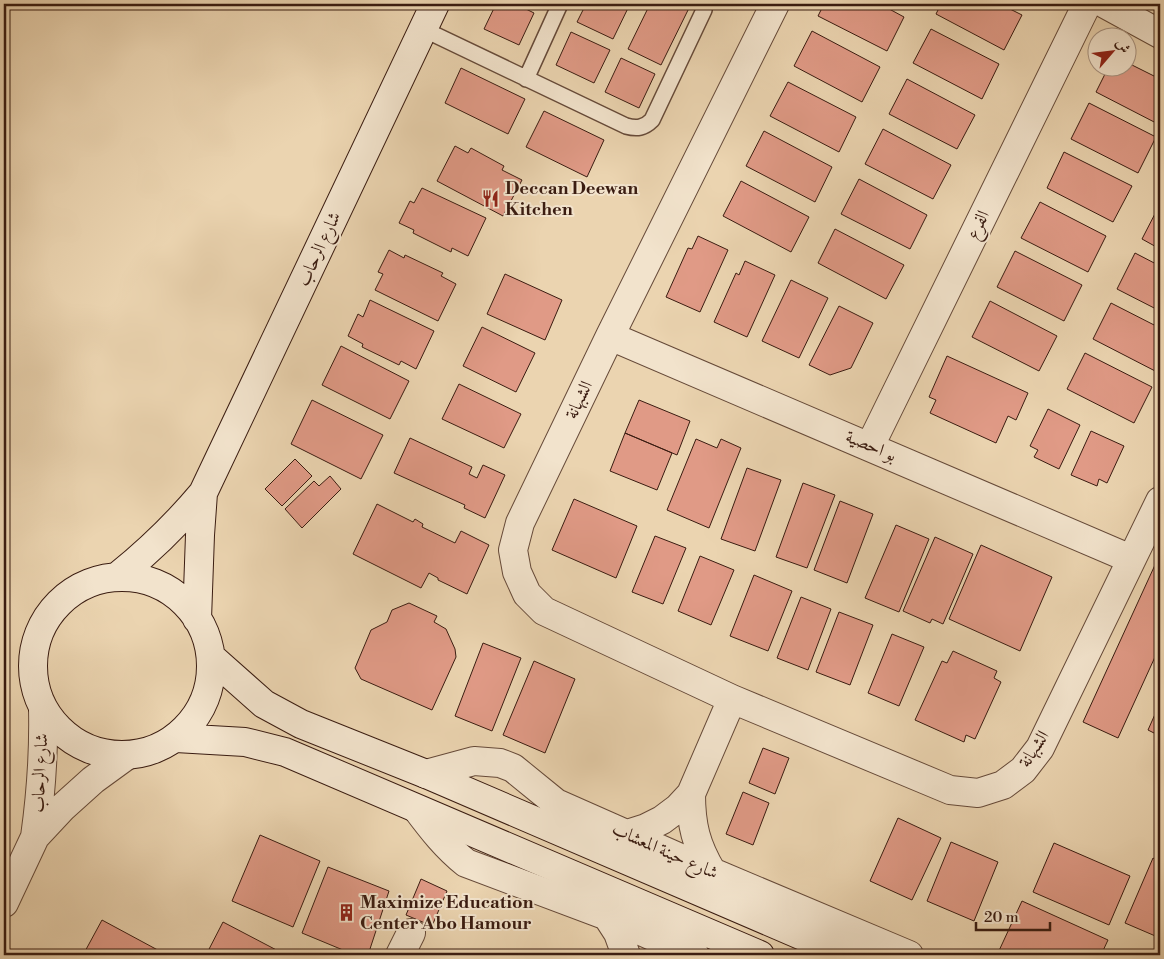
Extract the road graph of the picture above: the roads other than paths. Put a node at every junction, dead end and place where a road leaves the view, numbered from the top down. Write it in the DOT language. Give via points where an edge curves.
graph roads {
  1 [pos="434,4"];
  2 [pos="560,4"];
  3 [pos="775,4"];
  4 [pos="1086,4"];
  5 [pos="1106,4"];
  6 [pos="704,10"];
  7 [pos="423,29"];
  8 [pos="1160,34"];
  9 [pos="526,79"];
  10 [pos="610,336"];
  11 [pos="870,446"];
  12 [pos="203,493"];
  13 [pos="1160,501"];
  14 [pos="1130,559"];
  15 [pos="118,576"];
  16 [pos="197,618"];
  17 [pos="211,657"];
  18 [pos="732,699"];
  19 [pos="43,709"];
  20 [pos="176,738"];
  21 [pos="126,756"];
  22 [pos="426,774"];
  23 [pos="691,794"];
  24 [pos="417,809"];
  25 [pos="627,834"];
  26 [pos="35,837"];
  27 [pos="712,872"];
  28 [pos="4,903"];
  29 [pos="607,916"];
  30 [pos="688,954"];
  31 [pos="626,955"];
  32 [pos="760,955"];
  33 [pos="847,955"];
  34 [pos="910,955"];
  1 -- 7 [label="street, شارع الرحاب"];
  2 -- 9 [label="lane"];
  3 -- 10 [label="street, الشبهانة"];
  4 -- 11 [label="street, الفرع"];
  5 -- 8 [label="street"];
  6 -- 9 [label="lane" via="652,120 640,128 626,126"];
  7 -- 9 [label="lane"];
  7 -- 12 [label="street, شارع الرحاب"];
  10 -- 11 [label="street, بو احصية"];
  10 -- 18 [label="street, الشبهانة" via="520,523 513,550 516,572 527,594 544,611"];
  11 -- 14 [label="street, بو احصية"];
  12 -- 15 [label="street, شارع الرحاب" via="149,551"];
  12 -- 16 [label="street, شارع الرحاب"];
  13 -- 14 [label="street, الشبهانة"];
  14 -- 18 [label="street, الشبهانة" via="1040,748 1023,770 1003,785 978,793 950,790"];
  15 -- 16 [label="street" via="142,578 163,587 182,600"];
  15 -- 19 [label="street" via="88,582 63,598 44,621 33,650 33,680"];
  16 -- 17 [label="street"];
  17 -- 20 [label="street" via="209,687 196,716"];
  17 -- 22 [label="street, شارع حينة المعشاب" via="264,704 301,724"];
  18 -- 23 [label="street"];
  19 -- 21 [label="street" via="58,729 78,744 101,753"];
  19 -- 26 [label="street, شارع الرحاب" via="44,752"];
  20 -- 21 [label="street" via="148,752"];
  20 -- 24 [label="street" via="245,742 285,752"];
  21 -- 26 [label="street, شارع الرحاب" via="92,780"];
  22 -- 25 [label="street, شارع حينة المعشاب" via="474,761 500,763 513,768 556,803"];
  22 -- 33 [label="street, شارع حينة المعشاب"];
  23 -- 25 [label="street" via="662,820"];
  23 -- 27 [label="street" via="694,835"];
  24 -- 29 [label="street" via="451,851 466,863"];
  24 -- 32 [label="street"];
  25 -- 27 [label="street, شارع حينة المعشاب"];
  26 -- 28 [label="street, شارع الرحاب"];
  27 -- 34 [label="street, شارع حينة المعشاب"];
  29 -- 30 [label="street"];
  29 -- 31 [label="street"];
}
